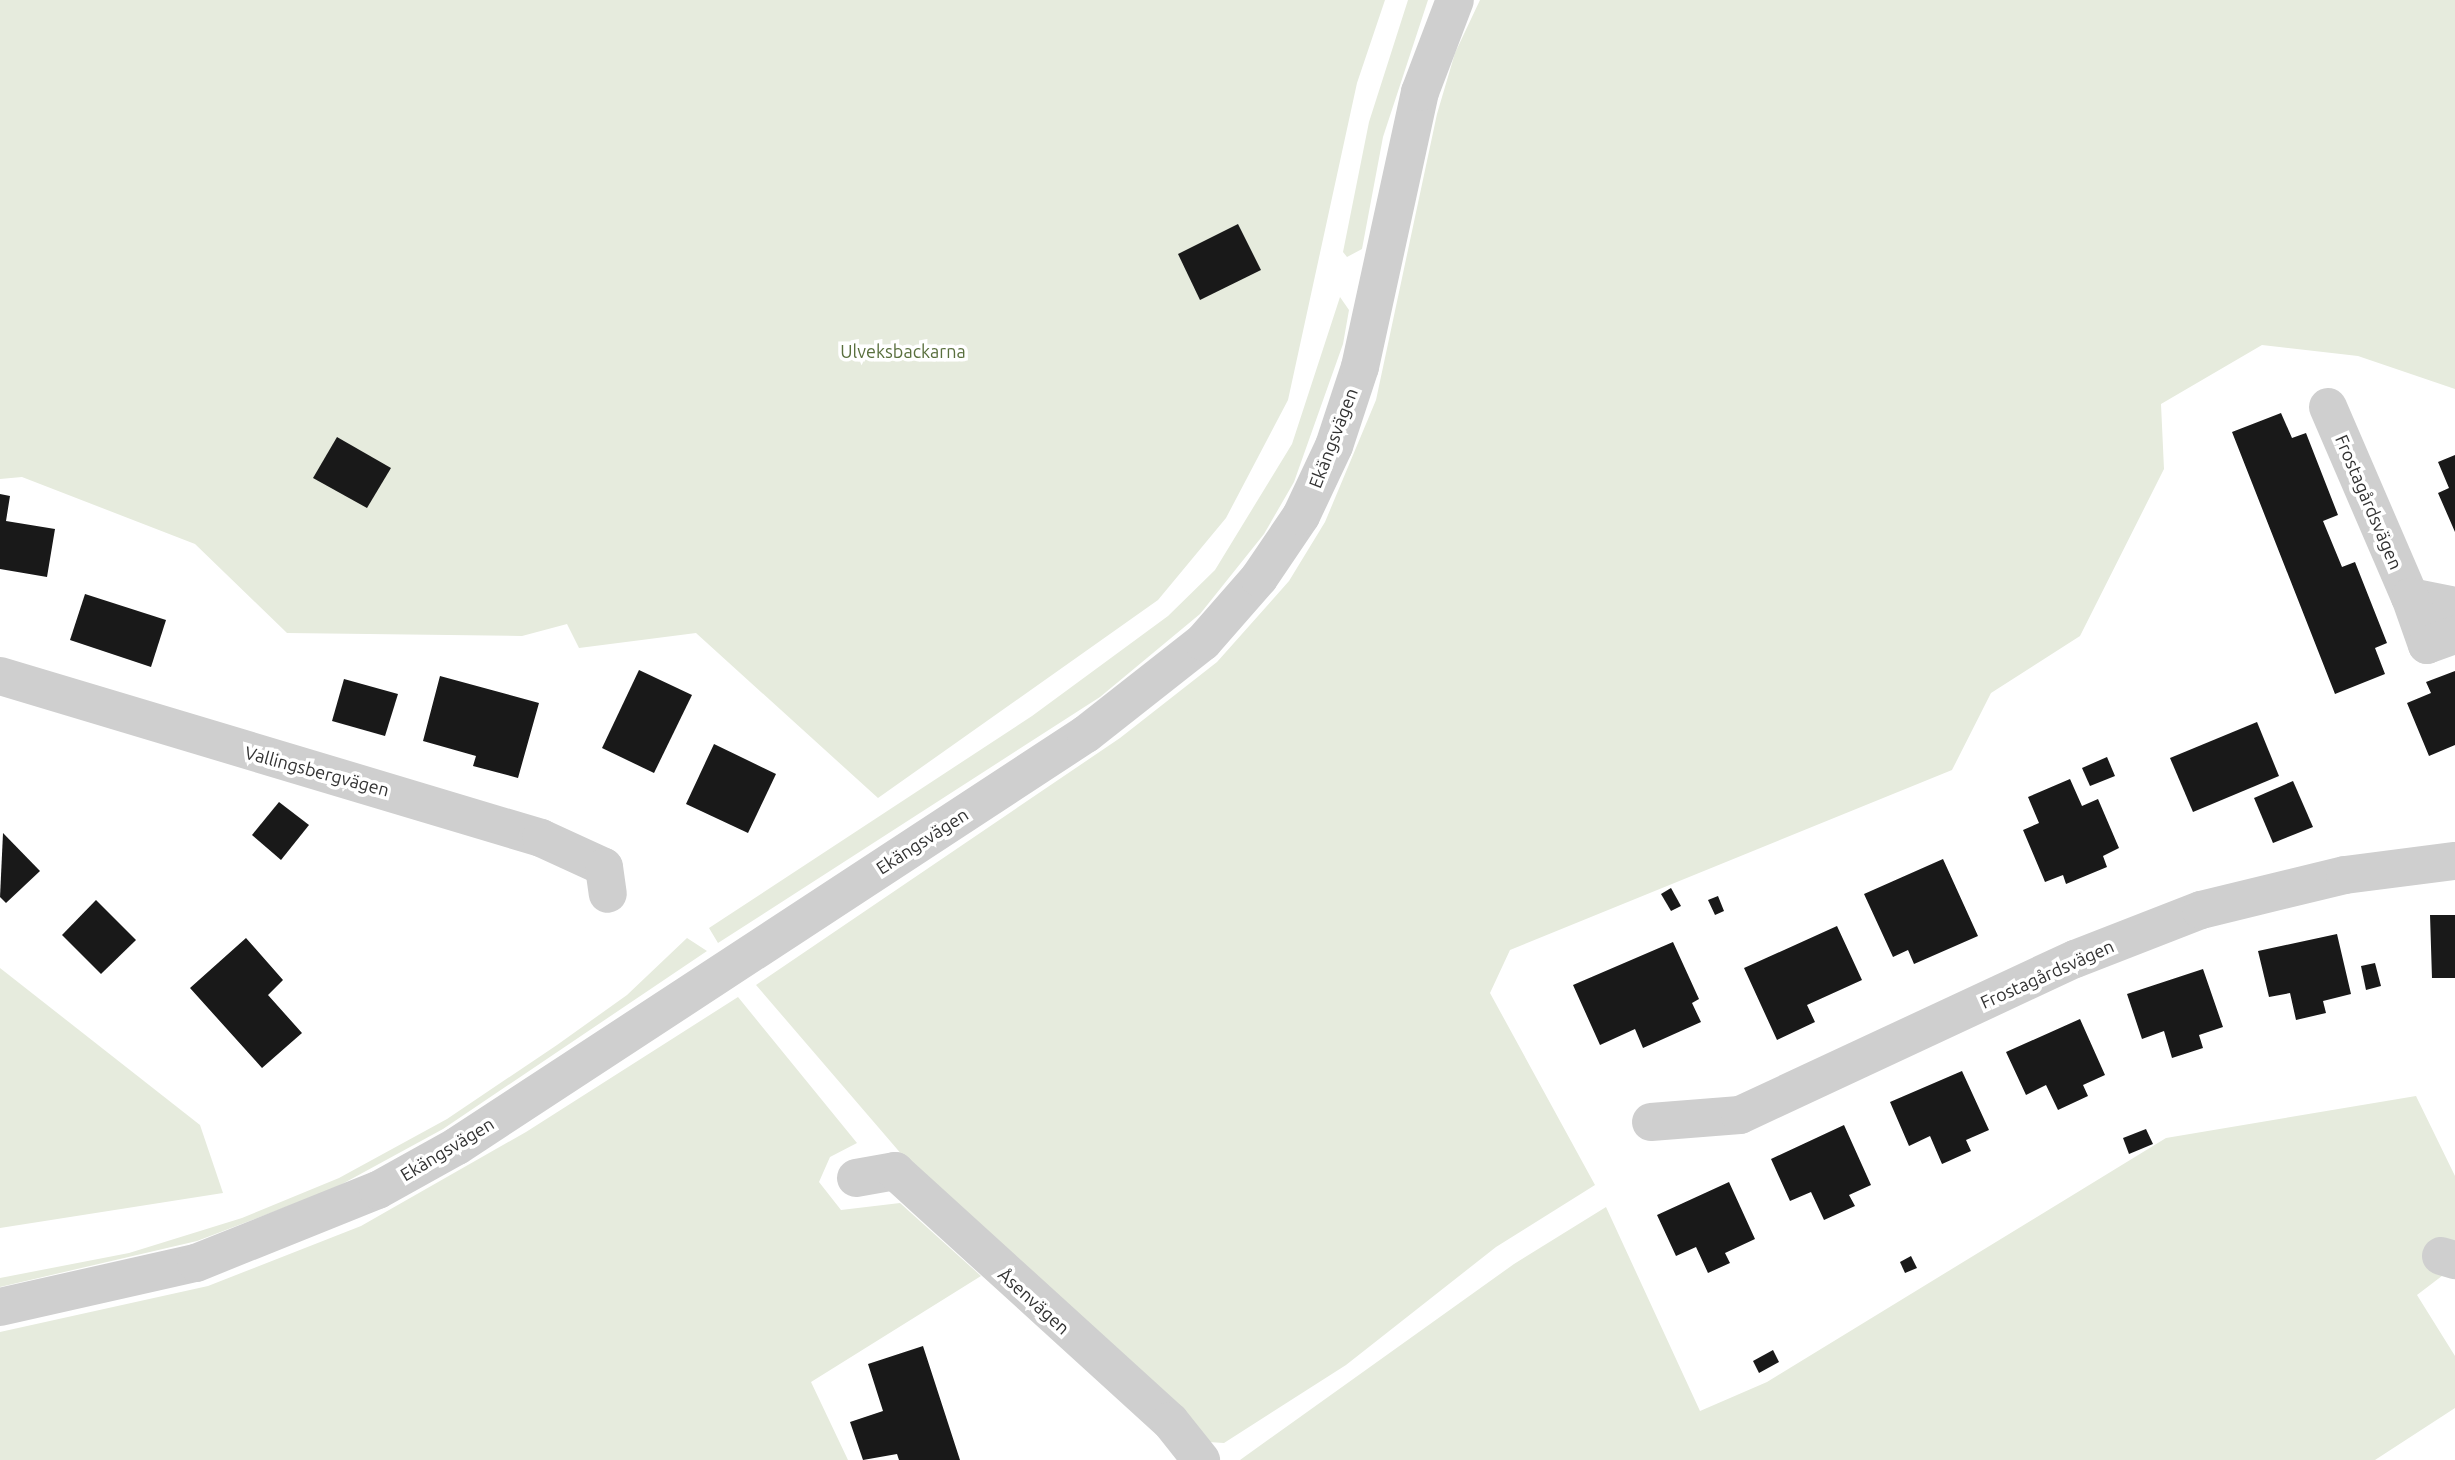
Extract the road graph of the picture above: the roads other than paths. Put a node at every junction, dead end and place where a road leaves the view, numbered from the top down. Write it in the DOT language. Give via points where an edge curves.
graph roads {
  1 [pos="1455,0"];
  2 [pos="2328,407"];
  3 [pos="2410,597"];
  4 [pos="2455,606"];
  5 [pos="2455,635"];
  6 [pos="0,676"];
  7 [pos="2455,861"];
  8 [pos="608,894"];
  9 [pos="1651,1122"];
  10 [pos="856,1178"];
  11 [pos="0,1307"];
  12 [pos="1200,1460"];
  1 -- 11 [label="street, Ekängsvägen" via="1420,92 1360,367 1334,446 1301,516 1259,578 1203,642 1086,734 511,1110 378,1190 196,1263"];
  2 -- 3 [label="street, Frostagårdsvägen"];
  3 -- 4 [label="street"];
  3 -- 5 [label="street, Frostagårdsvägen" via="2427,645"];
  6 -- 8 [label="street, Vallingsbergvägen" via="541,838 604,867"];
  7 -- 9 [label="street, Frostagårdsvägen" via="2345,875 2201,910 2075,959 1740,1115"];
  10 -- 12 [label="street, Åsenvägen" via="895,1171 1170,1420"];
}
